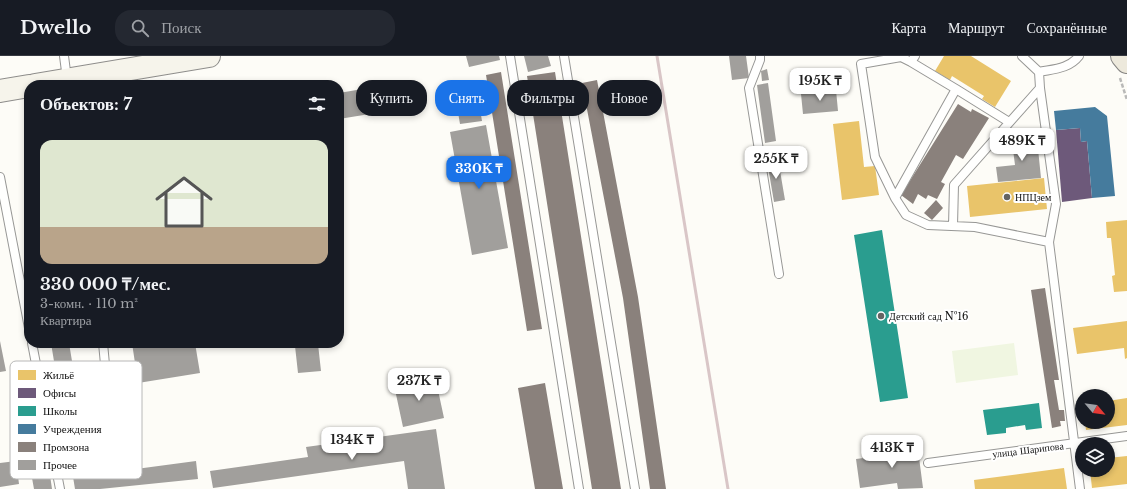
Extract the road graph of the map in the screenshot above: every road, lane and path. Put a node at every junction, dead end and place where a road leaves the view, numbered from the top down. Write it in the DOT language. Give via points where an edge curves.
graph roads {
  1 [pos="64,56"];
  2 [pos="209,56"];
  3 [pos="510,56"];
  4 [pos="564,56"];
  5 [pos="760,56"];
  6 [pos="1022,56"];
  7 [pos="1078,56"];
  8 [pos="1122,56"];
  9 [pos="913,59"];
  10 [pos="1127,62"];
  11 [pos="1039,72"];
  12 [pos="73,80"];
  13 [pos="78,80"];
  14 [pos="24,87"];
  15 [pos="1040,88"];
  16 [pos="956,90"];
  17 [pos="0,91"];
  18 [pos="1010,122"];
  19 [pos="0,177"];
  20 [pos="895,198"];
  21 [pos="953,226"];
  22 [pos="1049,242"];
  23 [pos="779,274"];
  24 [pos="24,302"];
  25 [pos="33,348"];
  26 [pos="103,348"];
  27 [pos="35,361"];
  28 [pos="105,361"];
  29 [pos="1127,436"];
  30 [pos="1074,444"];
  31 [pos="928,463"];
  32 [pos="58,479"];
  33 [pos="60,489"];
  34 [pos="579,489"];
  35 [pos="635,489"];
  36 [pos="1080,489"];
  1 -- 12 [label="lane"];
  2 -- 13 [label="main road"];
  3 -- 34 [label="lane"];
  4 -- 35 [label="lane"];
  5 -- 23 [label="lane" via="749,88"];
  6 -- 11 [label="lane"];
  7 -- 11 [label="lane" via="1063,68"];
  8 -- 10 [label="main road"];
  9 -- 16 [label="lane"];
  9 -- 20 [label="lane" via="901,57 861,64 875,157"];
  11 -- 15 [label="lane"];
  14 -- 17 [label="main road"];
  15 -- 18 [label="lane"];
  15 -- 22 [label="lane" via="1056,204"];
  16 -- 18 [label="lane"];
  16 -- 20 [label="lane"];
  18 -- 21 [label="lane" via="954,184"];
  19 -- 24 [label="lane"];
  20 -- 21 [label="lane" via="906,214 928,225"];
  21 -- 22 [label="lane"];
  22 -- 30 [label="lane"];
  25 -- 27 [label="lane"];
  26 -- 28 [label="lane"];
  29 -- 30 [label="lane, улица Шарипова"];
  30 -- 31 [label="lane, улица Шарипова"];
  30 -- 36 [label="lane"];
  32 -- 33 [label="lane"];
}
